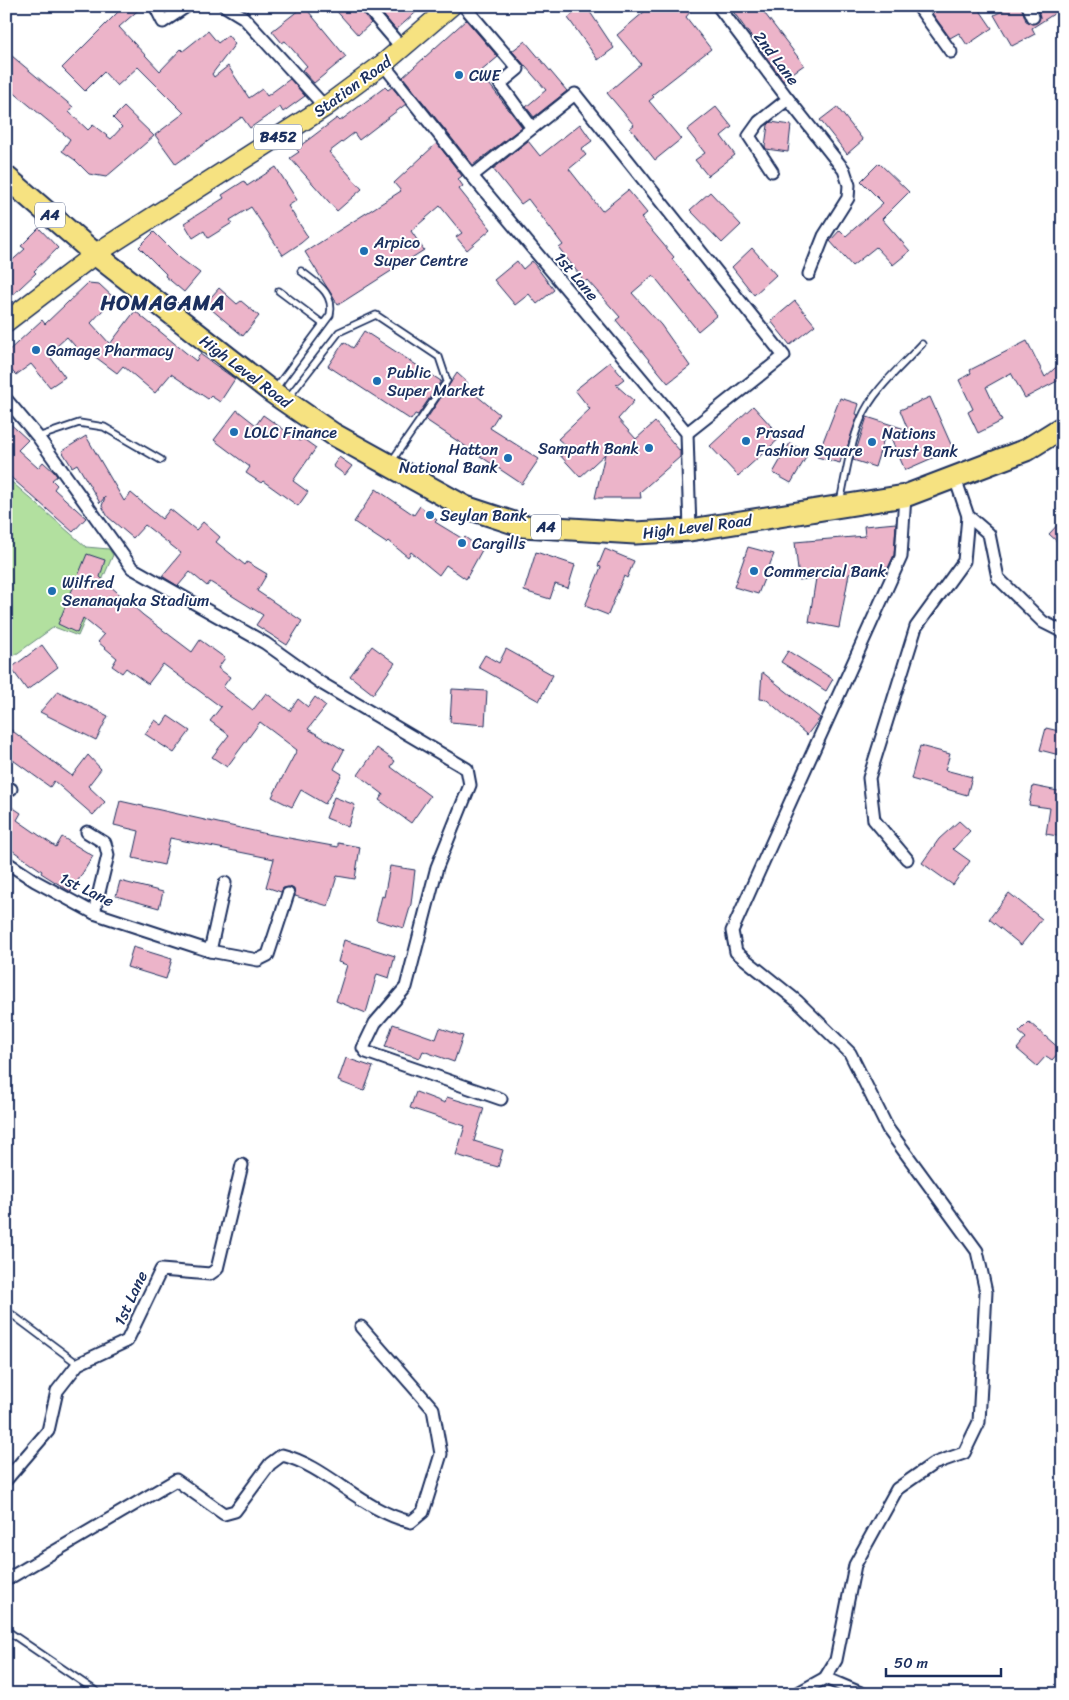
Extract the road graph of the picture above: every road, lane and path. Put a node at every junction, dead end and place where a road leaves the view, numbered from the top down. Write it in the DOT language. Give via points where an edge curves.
graph roads {
  1 [pos="155,6"];
  2 [pos="187,6"];
  3 [pos="226,6"];
  4 [pos="366,6"];
  5 [pos="451,6"];
  6 [pos="464,6"];
  7 [pos="718,6"];
  8 [pos="918,6"];
  9 [pos="402,48"];
  10 [pos="951,52"];
  11 [pos="384,64"];
  12 [pos="788,99"];
  13 [pos="325,107"];
  14 [pos="532,128"];
  15 [pos="772,171"];
  16 [pos="472,176"];
  17 [pos="6,177"];
  18 [pos="94,254"];
  19 [pos="301,271"];
  20 [pos="809,274"];
  21 [pos="279,291"];
  22 [pos="6,322"];
  23 [pos="323,324"];
  24 [pos="922,344"];
  25 [pos="279,397"];
  26 [pos="6,399"];
  27 [pos="1063,427"];
  28 [pos="687,433"];
  29 [pos="38,437"];
  30 [pos="161,460"];
  31 [pos="389,466"];
  32 [pos="955,478"];
  33 [pos="905,496"];
  34 [pos="838,506"];
  35 [pos="968,516"];
  36 [pos="690,530"];
  37 [pos="1063,632"];
  38 [pos="87,832"];
  39 [pos="907,859"];
  40 [pos="6,862"];
  41 [pos="225,883"];
  42 [pos="288,894"];
  43 [pos="94,913"];
  44 [pos="210,951"];
  45 [pos="501,1099"];
  46 [pos="242,1165"];
  47 [pos="6,1310"];
  48 [pos="361,1327"];
  49 [pos="78,1364"];
  50 [pos="6,1480"];
  51 [pos="6,1580"];
  52 [pos="6,1630"];
  53 [pos="825,1678"];
  54 [pos="100,1694"];
  55 [pos="796,1694"];
  56 [pos="863,1694"];
  1 -- 2 [label="street" via="163,22"];
  3 -- 13 [label="street" via="243,17"];
  4 -- 9 [label="street"];
  5 -- 9 [label="main road, Station Road / B452"];
  6 -- 14 [label="street" via="518,69 500,84"];
  7 -- 12 [label="street, 2nd Lane"];
  8 -- 10 [label="street"];
  9 -- 11 [label="main road, Station Road / B452"];
  11 -- 13 [label="main road, Station Road / B452"];
  11 -- 16 [label="street, 1st Lane"];
  12 -- 15 [label="street, 2nd Lane" via="759,122 749,136"];
  12 -- 20 [label="street" via="844,170 849,185 848,198 824,236"];
  13 -- 18 [label="main road, Station Road / B452"];
  14 -- 16 [label="street"];
  14 -- 28 [label="street" via="575,94 784,356"];
  16 -- 28 [label="street, 1st Lane"];
  17 -- 18 [label="highway, High Level Road / A4"];
  18 -- 22 [label="main road, B452"];
  18 -- 25 [label="highway, High Level Road / A4"];
  19 -- 23 [label="lane" via="330,298 330,315"];
  21 -- 23 [label="lane"];
  23 -- 25 [label="lane"];
  24 -- 34 [label="lane" via="883,386 862,418"];
  25 -- 31 [label="highway, High Level Road / A4" via="333,434"];
  25 -- 31 [label="lane" via="339,332 376,315 439,357 447,381"];
  26 -- 29 [label="street"];
  27 -- 32 [label="highway, High Level Road / A4" via="1026,450"];
  28 -- 36 [label="street"];
  29 -- 30 [label="lane" via="79,423 104,427"];
  29 -- 45 [label="street" via="132,568 265,643 321,683 467,769 470,785 437,867 406,988 375,1023 363,1048 366,1052"];
  31 -- 36 [label="highway, High Level Road / A4" via="466,508 523,526 635,533"];
  32 -- 33 [label="highway, High Level Road / A4"];
  32 -- 35 [label="street"];
  33 -- 34 [label="highway, High Level Road / A4"];
  33 -- 53 [label="street" via="901,557 732,930 736,952 797,1002 850,1053 888,1128 977,1251 986,1292 979,1422 964,1453 933,1464 897,1489 855,1565 836,1660"];
  34 -- 36 [label="highway, High Level Road / A4"];
  35 -- 37 [label="street" via="988,534 998,578 1043,622"];
  35 -- 39 [label="street" via="964,561 916,627 869,778 874,820"];
  38 -- 43 [label="street" via="105,843 108,855"];
  40 -- 43 [label="street, 1st Lane"];
  41 -- 44 [label="street"];
  42 -- 44 [label="street, 1st Lane" via="268,955 263,960"];
  43 -- 44 [label="street, 1st Lane"];
  46 -- 49 [label="street, 1st Lane" via="216,1269 210,1274 161,1270 127,1341"];
  47 -- 49 [label="lane"];
  48 -- 51 [label="street" via="433,1409 441,1454 422,1512 411,1522 365,1503 298,1458 282,1455 270,1464 235,1511 224,1514 176,1480"];
  49 -- 50 [label="street, 1st Lane" via="57,1391 48,1431"];
  52 -- 54 [label="lane"];
  53 -- 55 [label="street"];
  53 -- 56 [label="street"];
}
